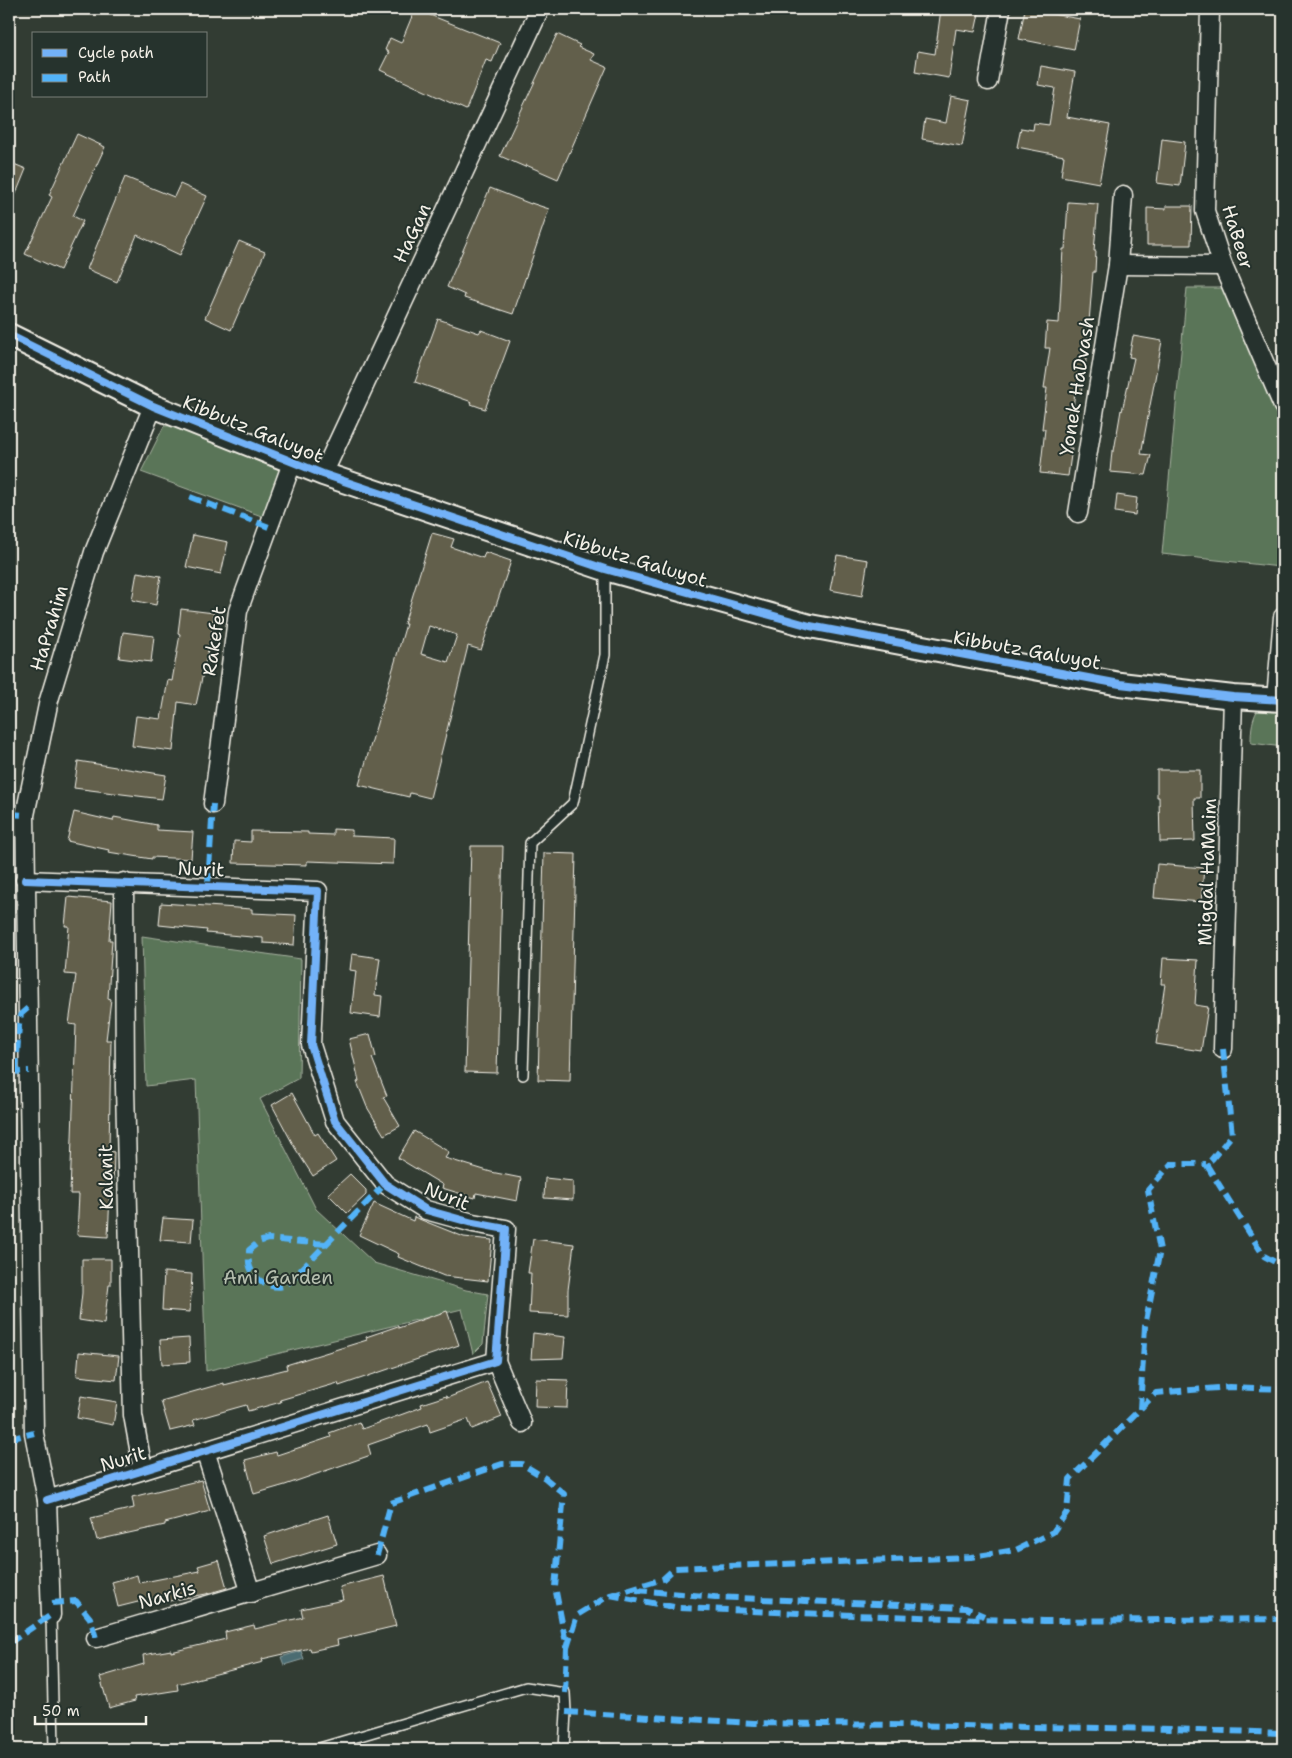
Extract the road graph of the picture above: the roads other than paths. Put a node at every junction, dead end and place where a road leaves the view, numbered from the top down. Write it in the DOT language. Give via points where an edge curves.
graph roads {
  1 [pos="540,9"];
  2 [pos="1000,9"];
  3 [pos="1210,9"];
  4 [pos="988,81"];
  5 [pos="1123,196"];
  6 [pos="1118,265"];
  7 [pos="1223,266"];
  8 [pos="9,335"];
  9 [pos="153,406"];
  10 [pos="1283,406"];
  11 [pos="292,462"];
  12 [pos="323,474"];
  13 [pos="1078,513"];
  14 [pos="605,569"];
  15 [pos="1283,617"];
  16 [pos="1234,697"];
  17 [pos="1280,699"];
  18 [pos="213,804"];
  19 [pos="25,880"];
  20 [pos="124,882"];
  21 [pos="1223,1049"];
  22 [pos="523,1075"];
  23 [pos="496,1361"];
  24 [pos="522,1423"];
  25 [pos="205,1451"];
  26 [pos="143,1470"];
  27 [pos="46,1500"];
  28 [pos="377,1555"];
  29 [pos="251,1593"];
  30 [pos="51,1615"];
  31 [pos="96,1638"];
  32 [pos="54,1749"];
  33 [pos="316,1749"];
  34 [pos="564,1749"];
  1 -- 12 [label="street, HaGan"];
  2 -- 4 [label="street"];
  3 -- 7 [label="street, HaBeer" via="1205,212"];
  5 -- 6 [label="street, Yonek HaDvash"];
  6 -- 7 [label="street"];
  6 -- 13 [label="street, Yonek HaDvash"];
  7 -- 10 [label="street, HaBeer"];
  8 -- 9 [label="street, Kibbutz Galuyot"];
  9 -- 11 [label="street, Kibbutz Galuyot"];
  9 -- 19 [label="street, HaPrahim" via="94,552 49,700 25,815"];
  11 -- 12 [label="street, Kibbutz Galuyot"];
  11 -- 18 [label="street, Rakefet" via="238,611"];
  12 -- 14 [label="street, Kibbutz Galuyot"];
  14 -- 16 [label="street, Kibbutz Galuyot" via="810,626 1120,684"];
  14 -- 22 [label="lane" via="605,655 573,803 530,843"];
  15 -- 17 [label="street"];
  16 -- 17 [label="street, Kibbutz Galuyot"];
  16 -- 21 [label="street, Migdal HaMaim"];
  19 -- 20 [label="street, Nurit"];
  19 -- 27 [label="street, HaPrahim" via="34,1433"];
  20 -- 23 [label="street, Nurit" via="318,891 311,1045 335,1121 385,1184 426,1210 506,1230"];
  20 -- 26 [label="street, Kalanit" via="133,1415"];
  23 -- 24 [label="street, Nurit"];
  23 -- 25 [label="street, Nurit"];
  25 -- 26 [label="street, Nurit"];
  25 -- 29 [label="street"];
  26 -- 27 [label="street, Nurit"];
  27 -- 30 [label="street, HaPrahim"];
  28 -- 29 [label="street, Narkis"];
  29 -- 31 [label="street, Narkis"];
  30 -- 32 [label="lane"];
  33 -- 34 [label="lane" via="526,1687 565,1693"];
}
